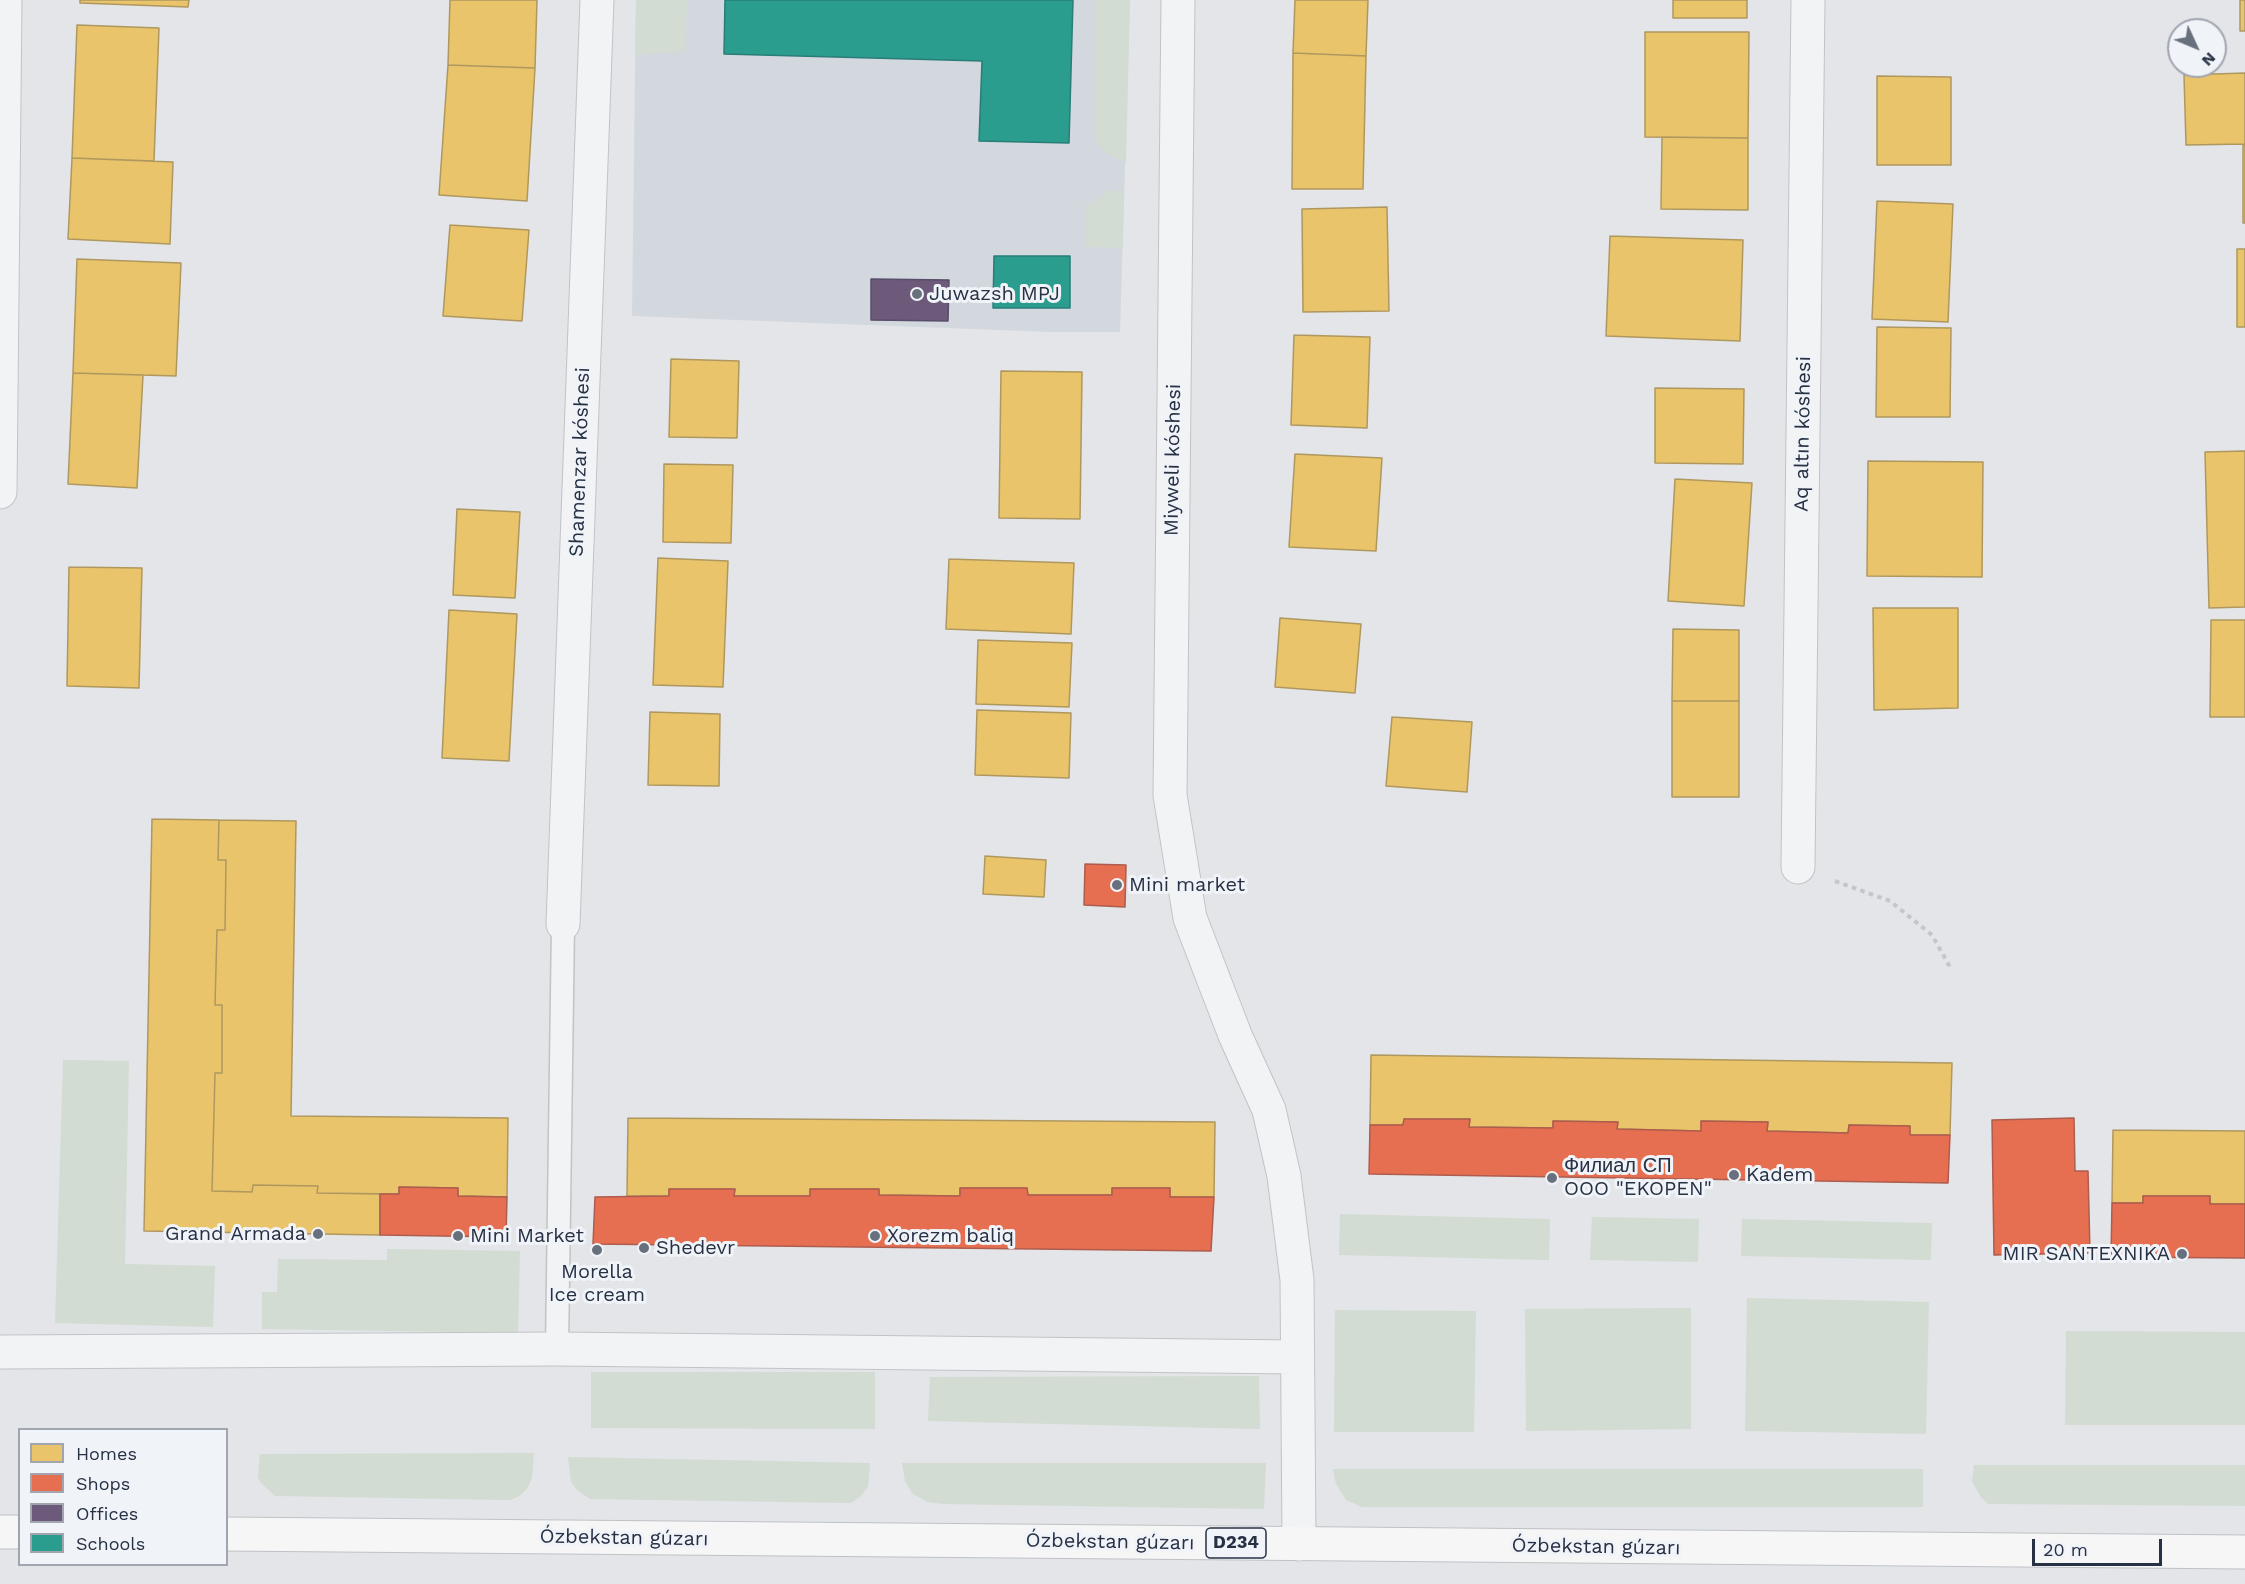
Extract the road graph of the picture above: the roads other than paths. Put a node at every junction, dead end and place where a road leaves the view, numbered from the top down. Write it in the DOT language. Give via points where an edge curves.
graph roads {
  1 [pos="5,0"];
  2 [pos="597,0"];
  3 [pos="1178,0"];
  4 [pos="1808,0"];
  5 [pos="0,492"];
  6 [pos="1798,867"];
  7 [pos="563,924"];
  8 [pos="557,1350"];
  9 [pos="0,1352"];
  10 [pos="1298,1357"];
  11 [pos="0,1532"];
  12 [pos="18,1532"];
  13 [pos="228,1534"];
  14 [pos="1299,1544"];
  15 [pos="2245,1552"];
  1 -- 5 [label="street"];
  2 -- 7 [label="street, Shamenzar kóshesi"];
  3 -- 10 [label="street, Miyweli kóshesi" via="1170,795 1190,918 1269,1110 1284,1176 1297,1280"];
  4 -- 6 [label="street, Aq altın kóshesi"];
  7 -- 8 [label="lane"];
  8 -- 9 [label="street"];
  8 -- 10 [label="street"];
  10 -- 14 [label="street, Miyweli kóshesi"];
  11 -- 12 [label="main road"];
  13 -- 14 [label="main road, Ózbekstan gúzarı / D234"];
  14 -- 15 [label="main road, Ózbekstan gúzarı / D234"];
}
